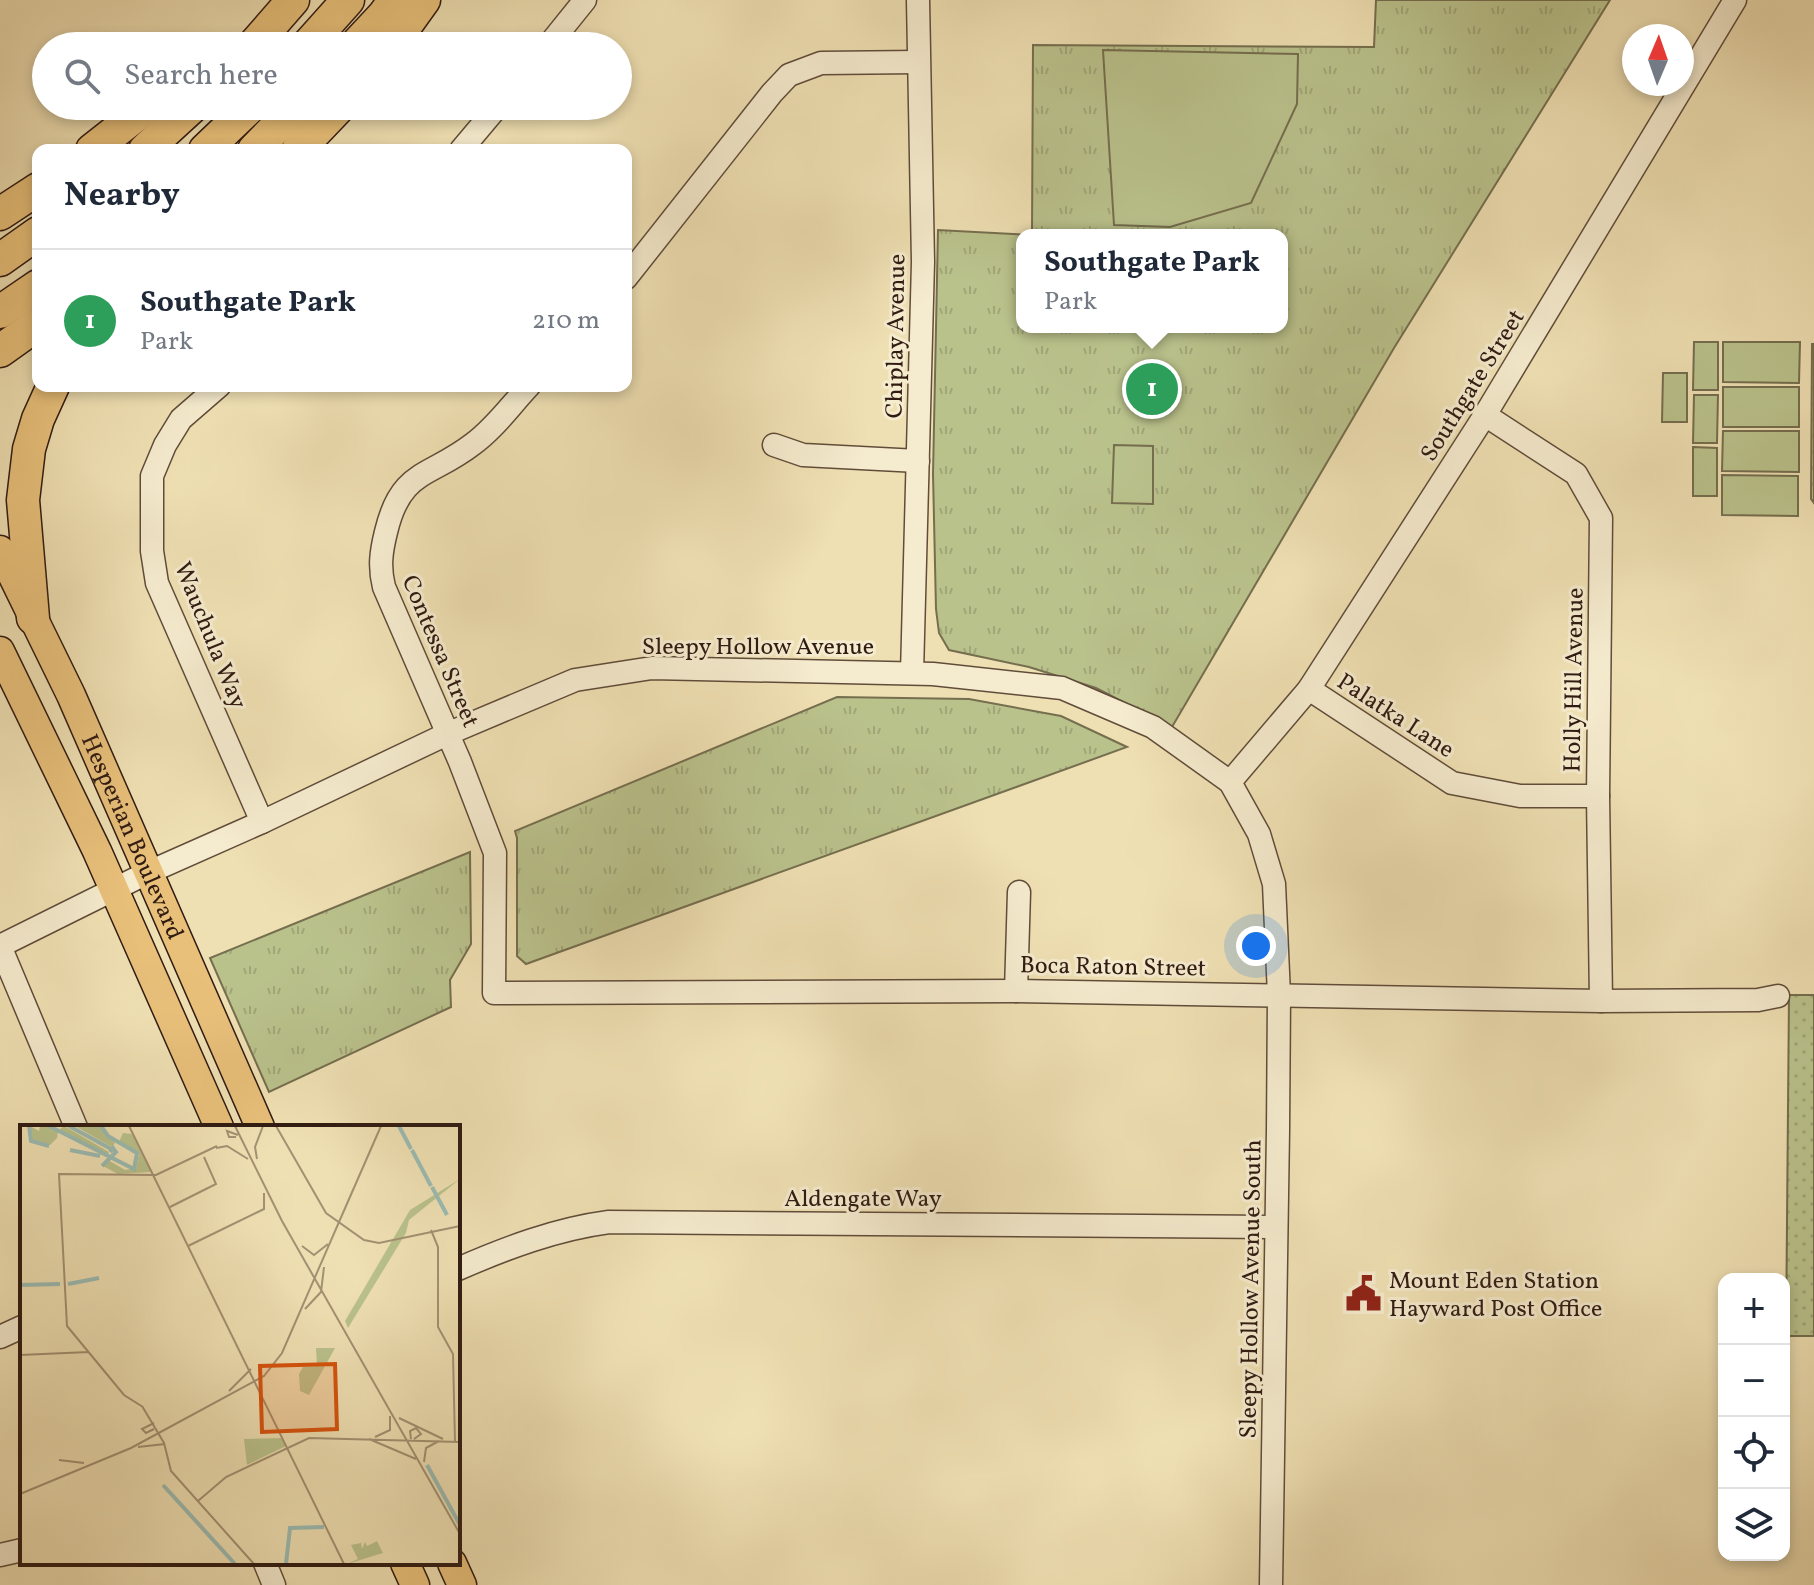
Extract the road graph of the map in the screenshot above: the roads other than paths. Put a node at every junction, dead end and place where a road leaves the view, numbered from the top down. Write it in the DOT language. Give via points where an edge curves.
graph roads {
  1 [pos="293,0"];
  2 [pos="348,0"];
  3 [pos="395,0"];
  4 [pos="424,0"];
  5 [pos="585,0"];
  6 [pos="918,0"];
  7 [pos="1735,0"];
  8 [pos="263,32"];
  9 [pos="319,32"];
  10 [pos="368,32"];
  11 [pos="401,32"];
  12 [pos="559,32"];
  13 [pos="918,62"];
  14 [pos="130,120"];
  15 [pos="178,120"];
  16 [pos="236,120"];
  17 [pos="283,120"];
  18 [pos="327,120"];
  19 [pos="486,120"];
  20 [pos="100,144"];
  21 [pos="152,144"];
  22 [pos="211,144"];
  23 [pos="260,144"];
  24 [pos="304,144"];
  25 [pos="466,144"];
  26 [pos="32,193"];
  27 [pos="0,214"];
  28 [pos="32,237"];
  29 [pos="0,260"];
  30 [pos="632,270"];
  31 [pos="32,290"];
  32 [pos="0,312"];
  33 [pos="32,328"];
  34 [pos="0,351"];
  35 [pos="50,392"];
  36 [pos="212,392"];
  37 [pos="523,392"];
  38 [pos="1485,415"];
  39 [pos="774,445"];
  40 [pos="918,461"];
  41 [pos="27,465"];
  42 [pos="0,495"];
  43 [pos="0,550"];
  44 [pos="33,618"];
  45 [pos="0,651"];
  46 [pos="912,673"];
  47 [pos="1309,689"];
  48 [pos="447,734"];
  49 [pos="1230,782"];
  50 [pos="1598,796"];
  51 [pos="262,822"];
  52 [pos="147,873"];
  53 [pos="115,891"];
  54 [pos="1019,892"];
  55 [pos="0,946"];
  56 [pos="1016,991"];
  57 [pos="494,993"];
  58 [pos="1279,995"];
  59 [pos="1778,996"];
  60 [pos="1601,1001"];
  61 [pos="75,1125"];
  62 [pos="218,1125"];
  63 [pos="259,1125"];
  64 [pos="1276,1227"];
  65 [pos="460,1268"];
  66 [pos="20,1328"];
  67 [pos="0,1337"];
  68 [pos="20,1550"];
  69 [pos="0,1555"];
  70 [pos="266,1565"];
  71 [pos="406,1565"];
  72 [pos="453,1565"];
  73 [pos="274,1585"];
  74 [pos="415,1585"];
  75 [pos="462,1585"];
  76 [pos="1271,1585"];
  1 -- 8 [label="highway"];
  2 -- 9 [label="highway"];
  3 -- 10 [label="highway"];
  4 -- 11 [label="highway"];
  5 -- 12 [label="street"];
  6 -- 13 [label="street, Chiplay Avenue"];
  7 -- 38 [label="street, Southgate Street"];
  13 -- 30 [label="street" via="821,63 789,75"];
  13 -- 40 [label="street, Chiplay Avenue" via="923,262"];
  14 -- 20 [label="highway"];
  15 -- 21 [label="highway"];
  16 -- 22 [label="highway"];
  17 -- 23 [label="highway"];
  18 -- 24 [label="highway"];
  19 -- 25 [label="street"];
  26 -- 27 [label="highway"];
  28 -- 29 [label="highway"];
  31 -- 32 [label="highway"];
  33 -- 34 [label="highway"];
  35 -- 41 [label="highway"];
  36 -- 51 [label="street, Wauchula Way" via="181,419 152,476 152,551 157,583"];
  37 -- 48 [label="street, Contessa Street" via="474,444 402,491 383,545 379,567 384,587"];
  38 -- 47 [label="street, Southgate Street"];
  38 -- 50 [label="street, Holly Hill Avenue" via="1576,474 1601,518"];
  39 -- 40 [label="street" via="803,455"];
  40 -- 46 [label="street, Chiplay Avenue"];
  41 -- 42 [label="highway"];
  41 -- 44 [label="highway" via="23,500"];
  43 -- 44 [label="main road, Hesperian Boulevard"];
  44 -- 52 [label="main road, Hesperian Boulevard"];
  45 -- 53 [label="main road, Hesperian Boulevard"];
  46 -- 48 [label="street, Sleepy Hollow Avenue" via="652,668 575,680"];
  46 -- 49 [label="street, Sleepy Hollow Avenue" via="1062,688 1153,727"];
  47 -- 49 [label="street, Southgate Street"];
  47 -- 50 [label="street, Palatka Lane" via="1452,783 1520,796"];
  48 -- 51 [label="street, Sleepy Hollow Avenue"];
  48 -- 57 [label="street, Contessa Street" via="495,853"];
  49 -- 58 [label="street, Sleepy Hollow Avenue" via="1259,834 1274,884"];
  50 -- 60 [label="street, Holly Hill Avenue"];
  51 -- 52 [label="street, Sleepy Hollow Avenue"];
  52 -- 53 [label="street, Sleepy Hollow Avenue"];
  52 -- 63 [label="main road, Hesperian Boulevard"];
  53 -- 55 [label="street, Sleepy Hollow Avenue"];
  53 -- 62 [label="main road, Hesperian Boulevard"];
  54 -- 56 [label="street"];
  55 -- 61 [label="street"];
  56 -- 57 [label="street, Boca Raton Street"];
  56 -- 58 [label="street, Boca Raton Street"];
  58 -- 60 [label="street, Boca Raton Street"];
  58 -- 64 [label="street, Sleepy Hollow Avenue South"];
  59 -- 60 [label="street, Boca Raton Street"];
  64 -- 65 [label="street, Aldengate Way" via="609,1222 542,1237"];
  64 -- 76 [label="street, Sleepy Hollow Avenue South"];
  66 -- 67 [label="street"];
  68 -- 69 [label="street"];
  70 -- 73 [label="street"];
  71 -- 74 [label="main road"];
  72 -- 75 [label="main road"];
}
